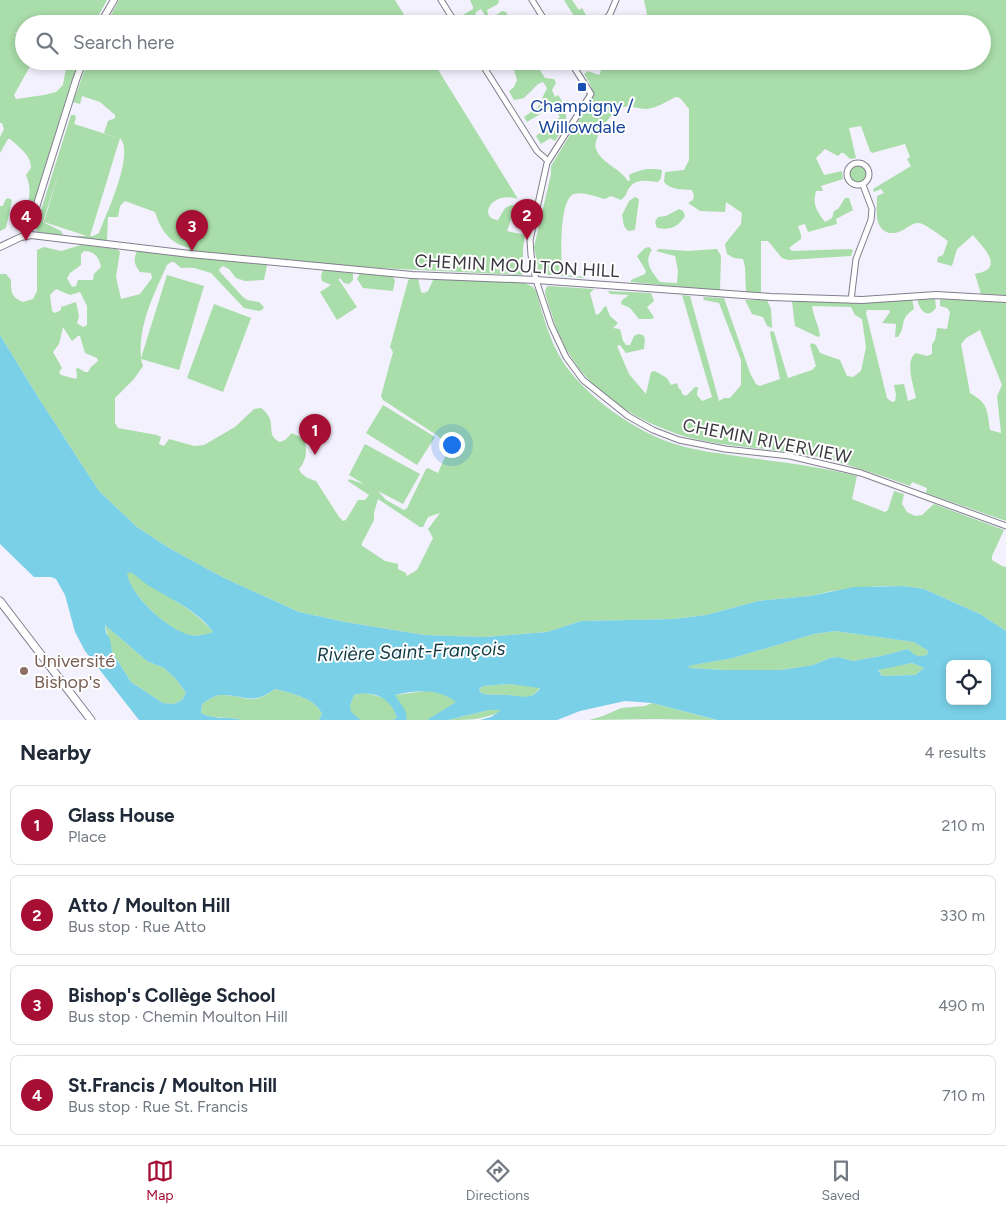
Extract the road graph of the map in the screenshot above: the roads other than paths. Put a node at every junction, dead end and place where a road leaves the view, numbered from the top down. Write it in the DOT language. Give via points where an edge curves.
graph roads {
  1 [pos="114,0"];
  2 [pos="441,0"];
  3 [pos="532,0"];
  4 [pos="616,0"];
  5 [pos="105,15"];
  6 [pos="450,15"];
  7 [pos="541,15"];
  8 [pos="609,15"];
  9 [pos="80,70"];
  10 [pos="486,70"];
  11 [pos="575,70"];
  12 [pos="548,161"];
  13 [pos="863,185"];
  14 [pos="27,236"];
  15 [pos="0,247"];
  16 [pos="536,280"];
  17 [pos="1006,299"];
  18 [pos="851,300"];
  19 [pos="1006,526"];
  20 [pos="0,601"];
  21 [pos="90,720"];
  1 -- 5 [label="street"];
  2 -- 6 [label="street"];
  3 -- 7 [label="street"];
  4 -- 8 [label="street"];
  9 -- 14 [label="street"];
  10 -- 12 [label="street" via="537,151"];
  11 -- 12 [label="street, CHEMIN RIVERVIEW" via="590,94"];
  12 -- 16 [label="street, CHEMIN RIVERVIEW" via="530,240"];
  13 -- 13 [label="street" via="854,185 848,179 847,170 853,164 862,163 868,169 869,178"];
  13 -- 18 [label="street" via="872,209 871,220 856,259"];
  14 -- 15 [label="street"];
  14 -- 16 [label="street, CHEMIN MOULTON HILL" via="339,269"];
  16 -- 18 [label="street, CHEMIN MOULTON HILL"];
  16 -- 19 [label="street, CHEMIN RIVERVIEW" via="559,344 575,370 592,389 642,424 679,440 790,456 862,473"];
  17 -- 18 [label="street, CHEMIN MOULTON HILL" via="934,295"];
  20 -- 21 [label="main road"];
}
